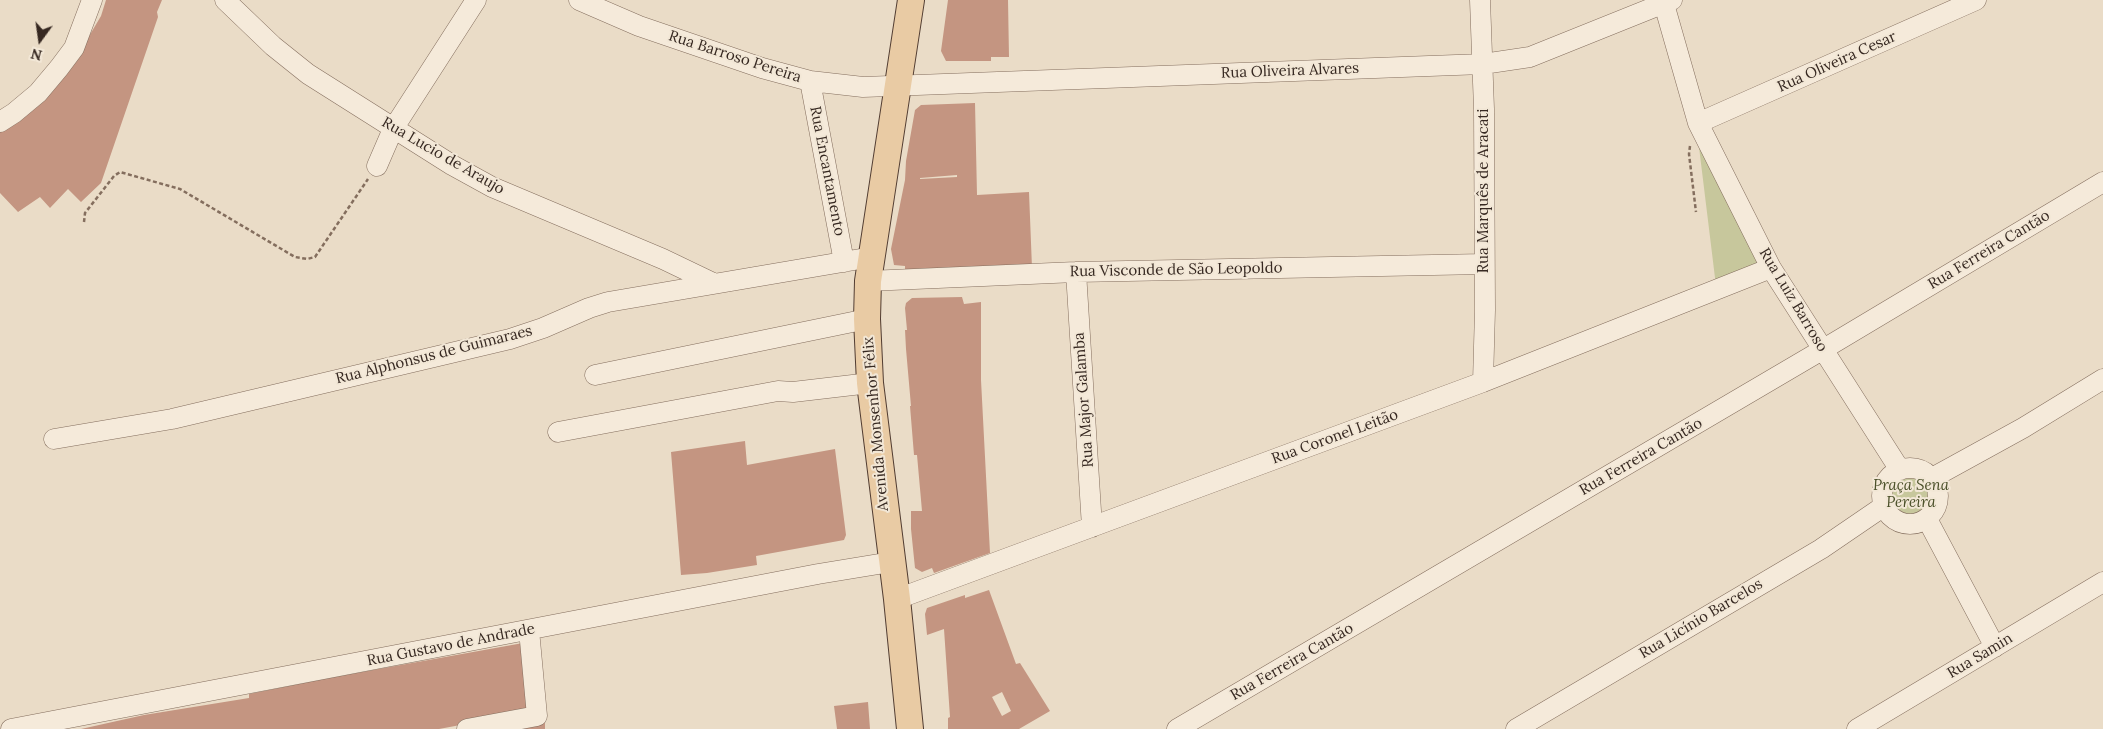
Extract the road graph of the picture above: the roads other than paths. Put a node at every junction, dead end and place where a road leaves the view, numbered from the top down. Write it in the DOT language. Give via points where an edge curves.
graph roads {
  1 [pos="92,0"];
  2 [pos="225,0"];
  3 [pos="476,0"];
  4 [pos="579,0"];
  5 [pos="911,0"];
  6 [pos="1480,0"];
  7 [pos="1976,0"];
  8 [pos="1668,2"];
  9 [pos="1483,64"];
  10 [pos="810,81"];
  11 [pos="897,87"];
  12 [pos="0,122"];
  13 [pos="1698,123"];
  14 [pos="393,129"];
  15 [pos="376,166"];
  16 [pos="2103,182"];
  17 [pos="844,262"];
  18 [pos="1484,264"];
  19 [pos="1771,268"];
  20 [pos="870,269"];
  21 [pos="1076,272"];
  22 [pos="713,283"];
  23 [pos="867,319"];
  24 [pos="1822,350"];
  25 [pos="595,375"];
  26 [pos="2103,379"];
  27 [pos="1483,382"];
  28 [pos="870,383"];
  29 [pos="558,432"];
  30 [pos="54,439"];
  31 [pos="1900,470"];
  32 [pos="1932,478"];
  33 [pos="1884,506"];
  34 [pos="1927,519"];
  35 [pos="1092,527"];
  36 [pos="891,562"];
  37 [pos="2103,582"];
  38 [pos="897,598"];
  39 [pos="529,630"];
  40 [pos="1995,647"];
  41 [pos="11,729"];
  42 [pos="467,729"];
  43 [pos="910,729"];
  44 [pos="1178,729"];
  45 [pos="1516,729"];
  46 [pos="1857,729"];
  1 -- 12 [label="street" via="74,48 60,68 38,92"];
  2 -- 14 [label="street, Rua Lucio de Araujo" via="308,74"];
  3 -- 14 [label="street"];
  4 -- 10 [label="street, Rua Barroso Pereira" via="639,26"];
  5 -- 11 [label="main road, Avenida Monsenhor Félix"];
  6 -- 9 [label="street, Rua Marquês de Aracati"];
  7 -- 13 [label="street, Rua Oliveira Cesar"];
  8 -- 9 [label="street, Rua Oliveira Alvares" via="1530,57"];
  8 -- 13 [label="street, Rua Luiz Barroso"];
  9 -- 11 [label="street, Rua Oliveira Alvares" via="940,82"];
  9 -- 18 [label="street, Rua Marquês de Aracati"];
  10 -- 11 [label="street, Rua Barroso Pereira"];
  10 -- 17 [label="street, Rua Encantamento"];
  11 -- 20 [label="main road, Avenida Monsenhor Félix"];
  13 -- 19 [label="street, Rua Luiz Barroso"];
  14 -- 15 [label="street"];
  14 -- 22 [label="street, Rua Lucio de Araujo" via="492,187"];
  16 -- 24 [label="street, Rua Ferreira Cantão"];
  17 -- 20 [label="street, Rua Alphonsus de Guimaraes"];
  17 -- 22 [label="street, Rua Alphonsus de Guimaraes"];
  18 -- 21 [label="street, Rua Visconde de São Leopoldo"];
  18 -- 27 [label="street, Rua Marquês de Aracati"];
  19 -- 24 [label="street, Rua Luiz Barroso"];
  19 -- 27 [label="street, Rua Coronel Leitão"];
  20 -- 21 [label="street, Rua Visconde de São Leopoldo"];
  20 -- 23 [label="main road, Avenida Monsenhor Félix"];
  21 -- 35 [label="street, Rua Major Galamba"];
  22 -- 30 [label="street, Rua Alphonsus de Guimaraes" via="608,302 510,339 180,417"];
  23 -- 25 [label="street"];
  23 -- 28 [label="main road, Avenida Monsenhor Félix"];
  24 -- 31 [label="street, Rua Luiz Barroso"];
  24 -- 44 [label="street, Rua Ferreira Cantão"];
  26 -- 32 [label="street"];
  27 -- 35 [label="street, Rua Coronel Leitão"];
  28 -- 29 [label="street" via="778,391"];
  28 -- 36 [label="main road, Avenida Monsenhor Félix"];
  31 -- 32 [label="street" via="1918,469"];
  31 -- 33 [label="street" via="1883,488"];
  32 -- 34 [label="street" via="1937,486 1938,504"];
  33 -- 34 [label="street" via="1891,517 1902,523 1915,524"];
  33 -- 45 [label="street, Rua Licínio Barcelos" via="1821,549"];
  34 -- 40 [label="street"];
  35 -- 38 [label="street, Rua Coronel Leitão"];
  36 -- 38 [label="main road, Avenida Monsenhor Félix"];
  36 -- 39 [label="street, Rua Gustavo de Andrade"];
  37 -- 40 [label="street, Rua Samin"];
  38 -- 43 [label="main road, Avenida Monsenhor Félix"];
  39 -- 41 [label="street, Rua Gustavo de Andrade"];
  39 -- 42 [label="street" via="538,716"];
  40 -- 46 [label="street, Rua Samin"];
}
